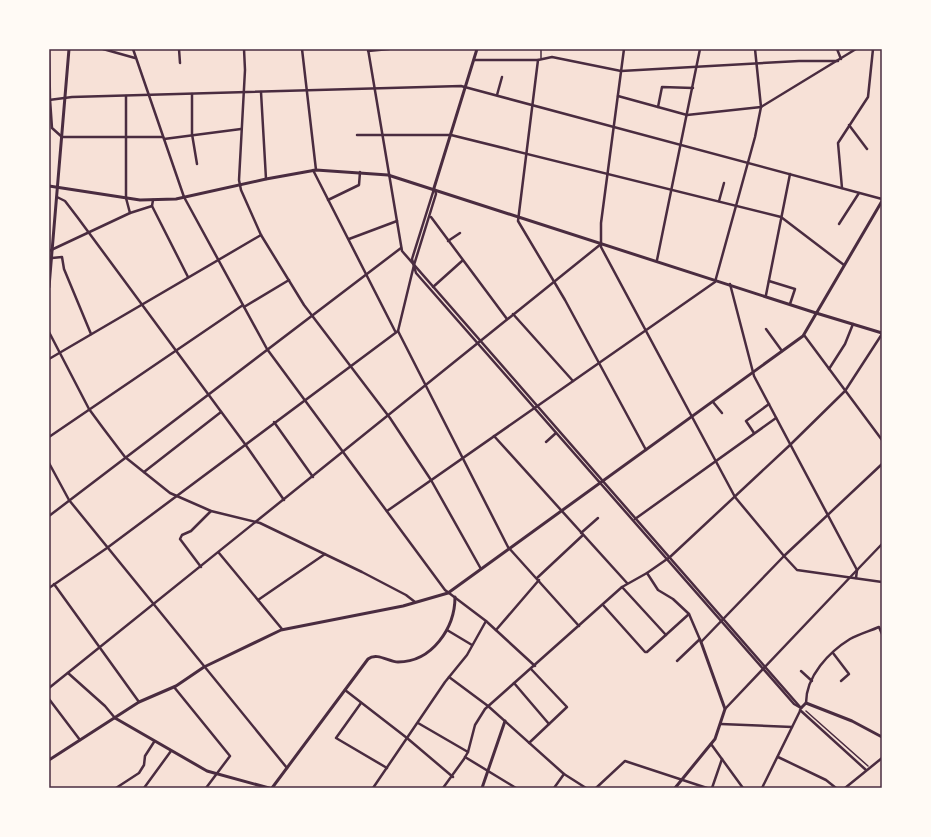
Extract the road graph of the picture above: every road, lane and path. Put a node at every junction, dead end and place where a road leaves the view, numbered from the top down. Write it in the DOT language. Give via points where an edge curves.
graph roads {
  1 [pos="49,49"];
  2 [pos="103,49"];
  3 [pos="133,49"];
  4 [pos="179,49"];
  5 [pos="244,49"];
  6 [pos="302,49"];
  7 [pos="389,49"];
  8 [pos="477,49"];
  9 [pos="541,49"];
  10 [pos="624,49"];
  11 [pos="700,49"];
  12 [pos="755,49"];
  13 [pos="837,49"];
  14 [pos="856,49"];
  15 [pos="873,49"];
  16 [pos="69,50"];
  17 [pos="368,50"];
  18 [pos="136,58"];
  19 [pos="539,59"];
  20 [pos="474,60"];
  21 [pos="839,60"];
  22 [pos="180,63"];
  23 [pos="757,64"];
  24 [pos="697,67"];
  25 [pos="621,71"];
  26 [pos="502,77"];
  27 [pos="465,87"];
  28 [pos="373,88"];
  29 [pos="693,88"];
  30 [pos="306,90"];
  31 [pos="261,92"];
  32 [pos="244,93"];
  33 [pos="192,94"];
  34 [pos="150,95"];
  35 [pos="126,96"];
  36 [pos="497,96"];
  37 [pos="618,96"];
  38 [pos="65,98"];
  39 [pos="49,100"];
  40 [pos="532,105"];
  41 [pos="658,107"];
  42 [pos="761,107"];
  43 [pos="687,115"];
  44 [pos="849,125"];
  45 [pos="614,127"];
  46 [pos="241,129"];
  47 [pos="192,134"];
  48 [pos="381,134"];
  49 [pos="357,135"];
  50 [pos="450,135"];
  51 [pos="62,137"];
  52 [pos="126,137"];
  53 [pos="312,137"];
  54 [pos="163,138"];
  55 [pos="313,143"];
  56 [pos="681,145"];
  57 [pos="867,148"];
  58 [pos="526,154"];
  59 [pos="748,163"];
  60 [pos="197,164"];
  61 [pos="315,170"];
  62 [pos="360,172"];
  63 [pos="607,174"];
  64 [pos="790,174"];
  65 [pos="388,175"];
  66 [pos="266,179"];
  67 [pos="724,183"];
  68 [pos="240,185"];
  69 [pos="49,186"];
  70 [pos="58,187"];
  71 [pos="434,188"];
  72 [pos="671,188"];
  73 [pos="842,188"];
  74 [pos="859,193"];
  75 [pos="57,197"];
  76 [pos="126,198"];
  77 [pos="184,198"];
  78 [pos="153,200"];
  79 [pos="328,200"];
  80 [pos="882,200"];
  81 [pos="719,201"];
  82 [pos="736,205"];
  83 [pos="152,206"];
  84 [pos="130,213"];
  85 [pos="518,215"];
  86 [pos="430,216"];
  87 [pos="781,217"];
  88 [pos="397,221"];
  89 [pos="839,224"];
  90 [pos="89,233"];
  91 [pos="460,233"];
  92 [pos="261,235"];
  93 [pos="349,239"];
  94 [pos="448,242"];
  95 [pos="600,243"];
  96 [pos="401,248"];
  97 [pos="53,249"];
  98 [pos="49,251"];
  99 [pos="52,258"];
  100 [pos="218,259"];
  101 [pos="657,260"];
  102 [pos="462,261"];
  103 [pos="844,265"];
  104 [pos="414,266"];
  105 [pos="367,274"];
  106 [pos="188,277"];
  107 [pos="717,279"];
  108 [pos="289,280"];
  109 [pos="769,280"];
  110 [pos="554,281"];
  111 [pos="729,284"];
  112 [pos="49,287"];
  113 [pos="434,287"];
  114 [pos="766,295"];
  115 [pos="141,304"];
  116 [pos="790,304"];
  117 [pos="244,306"];
  118 [pos="816,313"];
  119 [pos="513,314"];
  120 [pos="311,316"];
  121 [pos="507,320"];
  122 [pos="853,324"];
  123 [pos="646,330"];
  124 [pos="766,330"];
  125 [pos="396,331"];
  126 [pos="49,332"];
  127 [pos="882,333"];
  128 [pos="90,334"];
  129 [pos="804,335"];
  130 [pos="480,341"];
  131 [pos="477,343"];
  132 [pos="267,349"];
  133 [pos="175,351"];
  134 [pos="60,352"];
  135 [pos="782,352"];
  136 [pos="49,359"];
  137 [pos="599,363"];
  138 [pos="350,365"];
  139 [pos="829,369"];
  140 [pos="753,373"];
  141 [pos="573,381"];
  142 [pos="425,385"];
  143 [pos="845,391"];
  144 [pos="207,394"];
  145 [pos="305,399"];
  146 [pos="713,402"];
  147 [pos="769,404"];
  148 [pos="538,406"];
  149 [pos="534,408"];
  150 [pos="89,409"];
  151 [pos="221,412"];
  152 [pos="722,413"];
  153 [pos="388,416"];
  154 [pos="692,417"];
  155 [pos="776,418"];
  156 [pos="274,422"];
  157 [pos="556,433"];
  158 [pos="754,433"];
  159 [pos="494,436"];
  160 [pos="49,437"];
  161 [pos="882,440"];
  162 [pos="546,442"];
  163 [pos="245,444"];
  164 [pos="790,444"];
  165 [pos="646,450"];
  166 [pos="344,452"];
  167 [pos="125,457"];
  168 [pos="462,458"];
  169 [pos="715,462"];
  170 [pos="49,463"];
  171 [pos="882,464"];
  172 [pos="144,472"];
  173 [pos="312,477"];
  174 [pos="430,480"];
  175 [pos="602,483"];
  176 [pos="176,496"];
  177 [pos="735,497"];
  178 [pos="69,500"];
  179 [pos="284,500"];
  180 [pos="211,511"];
  181 [pos="387,511"];
  182 [pos="562,511"];
  183 [pos="828,514"];
  184 [pos="49,516"];
  185 [pos="598,518"];
  186 [pos="636,519"];
  187 [pos="633,521"];
  188 [pos="257,522"];
  189 [pos="582,534"];
  190 [pos="882,544"];
  191 [pos="107,548"];
  192 [pos="510,549"];
  193 [pos="219,553"];
  194 [pos="326,554"];
  195 [pos="784,556"];
  196 [pos="670,557"];
  197 [pos="666,559"];
  198 [pos="201,567"];
  199 [pos="482,569"];
  200 [pos="857,570"];
  201 [pos="647,573"];
  202 [pos="850,578"];
  203 [pos="856,578"];
  204 [pos="538,579"];
  205 [pos="882,582"];
  206 [pos="627,583"];
  207 [pos="54,584"];
  208 [pos="622,587"];
  209 [pos="49,588"];
  210 [pos="448,593"];
  211 [pos="455,597"];
  212 [pos="258,600"];
  213 [pos="415,602"];
  214 [pos="154,605"];
  215 [pos="603,605"];
  216 [pos="689,614"];
  217 [pos="724,619"];
  218 [pos="486,621"];
  219 [pos="721,622"];
  220 [pos="580,626"];
  221 [pos="282,629"];
  222 [pos="447,630"];
  223 [pos="496,630"];
  224 [pos="882,634"];
  225 [pos="666,635"];
  226 [pos="701,641"];
  227 [pos="472,645"];
  228 [pos="100,647"];
  229 [pos="833,653"];
  230 [pos="677,661"];
  231 [pos="535,666"];
  232 [pos="765,666"];
  233 [pos="204,667"];
  234 [pos="531,669"];
  235 [pos="763,669"];
  236 [pos="801,671"];
  237 [pos="68,673"];
  238 [pos="449,677"];
  239 [pos="812,681"];
  240 [pos="841,681"];
  241 [pos="514,683"];
  242 [pos="174,687"];
  243 [pos="49,688"];
  244 [pos="345,690"];
  245 [pos="49,698"];
  246 [pos="139,702"];
  247 [pos="362,703"];
  248 [pos="806,703"];
  249 [pos="488,706"];
  250 [pos="725,709"];
  251 [pos="800,709"];
  252 [pos="806,711"];
  253 [pos="115,718"];
  254 [pos="505,721"];
  255 [pos="418,723"];
  256 [pos="549,724"];
  257 [pos="721,724"];
  258 [pos="792,727"];
  259 [pos="882,737"];
  260 [pos="407,738"];
  261 [pos="80,740"];
  262 [pos="154,742"];
  263 [pos="529,743"];
  264 [pos="711,744"];
  265 [pos="171,751"];
  266 [pos="468,752"];
  267 [pos="465,757"];
  268 [pos="778,757"];
  269 [pos="722,758"];
  270 [pos="882,758"];
  271 [pos="49,760"];
  272 [pos="868,766"];
  273 [pos="288,768"];
  274 [pos="387,768"];
  275 [pos="488,770"];
  276 [pos="866,770"];
  277 [pos="216,774"];
  278 [pos="564,774"];
  279 [pos="453,777"];
  280 [pos="682,779"];
  281 [pos="116,788"];
  282 [pos="144,788"];
  283 [pos="206,788"];
  284 [pos="271,788"];
  285 [pos="373,788"];
  286 [pos="443,788"];
  287 [pos="482,788"];
  288 [pos="516,788"];
  289 [pos="554,788"];
  290 [pos="586,788"];
  291 [pos="596,788"];
  292 [pos="675,788"];
  293 [pos="707,788"];
  294 [pos="712,788"];
  295 [pos="743,788"];
  296 [pos="762,788"];
  297 [pos="836,788"];
  298 [pos="845,788"];
  1 -- 39 [label="street"];
  2 -- 18 [label="street"];
  3 -- 18 [label="street"];
  4 -- 22 [label="street"];
  5 -- 32 [label="street"];
  6 -- 30 [label="street"];
  7 -- 17 [label="street"];
  8 -- 20 [label="street"];
  9 -- 19 [label="street"];
  10 -- 25 [label="street"];
  11 -- 24 [label="street"];
  12 -- 23 [label="street"];
  13 -- 21 [label="street"];
  14 -- 21 [label="street"];
  15 -- 44 [label="street" via="868,97"];
  16 -- 38 [label="street"];
  17 -- 28 [label="street"];
  18 -- 34 [label="street"];
  19 -- 20 [label="street"];
  19 -- 25 [label="street" via="552,57"];
  19 -- 40 [label="street"];
  20 -- 27 [label="street"];
  21 -- 23 [label="street"];
  21 -- 42 [label="street"];
  23 -- 24 [label="street"];
  23 -- 42 [label="street"];
  24 -- 25 [label="street"];
  24 -- 29 [label="street"];
  25 -- 37 [label="street"];
  26 -- 36 [label="street"];
  27 -- 28 [label="street" via="458,85"];
  27 -- 36 [label="street"];
  27 -- 50 [label="street"];
  28 -- 30 [label="street"];
  28 -- 48 [label="street"];
  29 -- 41 [label="street" via="662,87"];
  29 -- 43 [label="street"];
  30 -- 31 [label="street"];
  30 -- 53 [label="street"];
  31 -- 32 [label="street"];
  31 -- 66 [label="street"];
  32 -- 33 [label="street"];
  32 -- 46 [label="street"];
  33 -- 34 [label="street"];
  33 -- 47 [label="street"];
  34 -- 35 [label="street"];
  34 -- 54 [label="street"];
  35 -- 38 [label="street"];
  35 -- 52 [label="street"];
  36 -- 40 [label="street"];
  37 -- 41 [label="street"];
  37 -- 45 [label="street"];
  38 -- 39 [label="street"];
  38 -- 51 [label="street"];
  39 -- 51 [label="street" via="52,128"];
  40 -- 45 [label="street"];
  40 -- 58 [label="street"];
  41 -- 43 [label="street"];
  42 -- 43 [label="street"];
  42 -- 59 [label="street"];
  43 -- 56 [label="street"];
  44 -- 57 [label="street"];
  44 -- 73 [label="street" via="838,143"];
  45 -- 56 [label="street"];
  45 -- 63 [label="street"];
  46 -- 47 [label="street"];
  46 -- 68 [label="street"];
  47 -- 54 [label="street"];
  47 -- 60 [label="street"];
  48 -- 49 [label="street"];
  48 -- 50 [label="street"];
  48 -- 65 [label="street"];
  50 -- 58 [label="street"];
  50 -- 71 [label="street"];
  51 -- 52 [label="street"];
  51 -- 70 [label="street"];
  52 -- 54 [label="street"];
  52 -- 76 [label="street"];
  53 -- 55 [label="street"];
  53 -- 61 [label="street"];
  54 -- 77 [label="street"];
  56 -- 59 [label="street"];
  56 -- 72 [label="street"];
  58 -- 63 [label="street"];
  58 -- 85 [label="street"];
  59 -- 64 [label="street"];
  59 -- 82 [label="street"];
  61 -- 62 [label="street"];
  61 -- 66 [label="street"];
  61 -- 79 [label="street"];
  62 -- 65 [label="street"];
  62 -- 79 [label="street" via="359,185"];
  63 -- 72 [label="street"];
  63 -- 95 [label="street"];
  64 -- 73 [label="street"];
  64 -- 87 [label="street"];
  65 -- 71 [label="street"];
  65 -- 88 [label="street"];
  66 -- 68 [label="street"];
  67 -- 81 [label="street"];
  68 -- 77 [label="street"];
  68 -- 92 [label="street"];
  69 -- 70 [label="street"];
  70 -- 75 [label="street"];
  70 -- 76 [label="street"];
  71 -- 85 [label="street"];
  71 -- 86 [label="street" via="436,194"];
  71 -- 104 [label="street" via="412,259"];
  72 -- 81 [label="street"];
  72 -- 101 [label="street"];
  73 -- 74 [label="street"];
  74 -- 80 [label="street"];
  74 -- 89 [label="street"];
  75 -- 90 [label="street" via="65,201"];
  75 -- 97 [label="street"];
  76 -- 78 [label="street"];
  76 -- 84 [label="street"];
  77 -- 78 [label="street"];
  77 -- 100 [label="street"];
  78 -- 83 [label="street"];
  79 -- 93 [label="street"];
  80 -- 103 [label="street"];
  81 -- 82 [label="street"];
  82 -- 87 [label="street"];
  82 -- 107 [label="street"];
  83 -- 84 [label="street"];
  83 -- 106 [label="street"];
  84 -- 90 [label="street"];
  85 -- 95 [label="street"];
  85 -- 110 [label="street" via="518,221"];
  86 -- 94 [label="street"];
  86 -- 104 [label="street"];
  87 -- 103 [label="street"];
  87 -- 109 [label="street"];
  88 -- 93 [label="street"];
  88 -- 96 [label="street"];
  90 -- 97 [label="street"];
  90 -- 115 [label="street"];
  91 -- 94 [label="street"];
  92 -- 100 [label="street"];
  92 -- 108 [label="street"];
  93 -- 105 [label="street"];
  94 -- 102 [label="street"];
  95 -- 101 [label="street"];
  95 -- 110 [label="street"];
  95 -- 123 [label="street"];
  96 -- 104 [label="street"];
  96 -- 105 [label="street"];
  97 -- 98 [label="street"];
  97 -- 99 [label="street"];
  99 -- 112 [label="street"];
  99 -- 128 [label="street" via="62,257 64,269"];
  100 -- 106 [label="street"];
  100 -- 117 [label="street"];
  101 -- 107 [label="street"];
  102 -- 113 [label="street"];
  102 -- 121 [label="street"];
  103 -- 118 [label="street"];
  104 -- 113 [label="street"];
  104 -- 125 [label="street"];
  104 -- 131 [label="street" via="420,278"];
  105 -- 120 [label="street"];
  105 -- 125 [label="street"];
  106 -- 115 [label="street"];
  107 -- 111 [label="street"];
  107 -- 123 [label="street"];
  108 -- 117 [label="street"];
  108 -- 120 [label="street"];
  109 -- 114 [label="street"];
  109 -- 116 [label="street" via="795,289"];
  110 -- 119 [label="street"];
  110 -- 137 [label="street"];
  111 -- 114 [label="street"];
  111 -- 140 [label="street"];
  113 -- 130 [label="street"];
  114 -- 116 [label="street"];
  115 -- 128 [label="street"];
  115 -- 133 [label="street"];
  116 -- 118 [label="street"];
  117 -- 132 [label="street"];
  117 -- 133 [label="street"];
  118 -- 122 [label="street"];
  118 -- 129 [label="street"];
  119 -- 121 [label="street"];
  119 -- 141 [label="street"];
  120 -- 132 [label="street"];
  120 -- 138 [label="street"];
  121 -- 130 [label="street"];
  122 -- 127 [label="street"];
  122 -- 139 [label="street" via="845,344"];
  123 -- 137 [label="street"];
  123 -- 154 [label="street"];
  124 -- 135 [label="street"];
  125 -- 138 [label="street"];
  125 -- 142 [label="street"];
  126 -- 134 [label="street"];
  127 -- 143 [label="street"];
  128 -- 134 [label="street"];
  129 -- 135 [label="street"];
  129 -- 139 [label="street"];
  130 -- 131 [label="street"];
  130 -- 148 [label="street"];
  131 -- 142 [label="street"];
  131 -- 149 [label="street"];
  132 -- 144 [label="street"];
  132 -- 145 [label="street"];
  133 -- 144 [label="street"];
  133 -- 150 [label="street"];
  134 -- 136 [label="street"];
  134 -- 150 [label="street"];
  135 -- 140 [label="street"];
  137 -- 141 [label="street"];
  137 -- 165 [label="street"];
  138 -- 145 [label="street"];
  138 -- 153 [label="street"];
  139 -- 143 [label="street"];
  140 -- 146 [label="street"];
  140 -- 147 [label="street"];
  141 -- 148 [label="street"];
  142 -- 153 [label="street"];
  142 -- 168 [label="street"];
  143 -- 161 [label="street"];
  143 -- 164 [label="street"];
  144 -- 151 [label="street"];
  144 -- 167 [label="street"];
  145 -- 156 [label="street"];
  145 -- 166 [label="street"];
  146 -- 152 [label="street"];
  146 -- 154 [label="street"];
  147 -- 155 [label="street"];
  147 -- 158 [label="street" via="746,421"];
  148 -- 149 [label="street"];
  148 -- 175 [label="street"];
  149 -- 157 [label="street"];
  149 -- 159 [label="street"];
  150 -- 160 [label="street"];
  150 -- 167 [label="street"];
  151 -- 163 [label="street"];
  151 -- 172 [label="street"];
  153 -- 166 [label="street"];
  153 -- 174 [label="street"];
  154 -- 165 [label="street"];
  154 -- 169 [label="street"];
  155 -- 158 [label="street"];
  155 -- 164 [label="street"];
  156 -- 163 [label="street"];
  156 -- 173 [label="street"];
  157 -- 162 [label="street"];
  157 -- 175 [label="street"];
  158 -- 169 [label="street"];
  159 -- 168 [label="street"];
  159 -- 182 [label="street"];
  163 -- 176 [label="street"];
  163 -- 179 [label="street"];
  164 -- 177 [label="street"];
  164 -- 183 [label="street"];
  165 -- 175 [label="street"];
  166 -- 173 [label="street"];
  166 -- 181 [label="street"];
  167 -- 172 [label="street"];
  167 -- 178 [label="street"];
  168 -- 174 [label="street"];
  168 -- 192 [label="street"];
  169 -- 177 [label="street"];
  169 -- 186 [label="street"];
  170 -- 178 [label="street"];
  171 -- 183 [label="street"];
  172 -- 176 [label="street"];
  173 -- 179 [label="street"];
  174 -- 181 [label="street"];
  174 -- 199 [label="street"];
  175 -- 182 [label="street"];
  175 -- 186 [label="street"];
  175 -- 187 [label="street"];
  176 -- 180 [label="street"];
  176 -- 191 [label="street"];
  177 -- 195 [label="street"];
  177 -- 196 [label="street"];
  178 -- 184 [label="street"];
  178 -- 191 [label="street"];
  179 -- 188 [label="street"];
  180 -- 188 [label="street"];
  180 -- 198 [label="street" via="180,539"];
  181 -- 210 [label="street"];
  182 -- 189 [label="street"];
  182 -- 192 [label="street"];
  183 -- 195 [label="street"];
  183 -- 200 [label="street"];
  185 -- 189 [label="street"];
  186 -- 187 [label="street"];
  186 -- 196 [label="street"];
  187 -- 197 [label="street"];
  188 -- 193 [label="street"];
  188 -- 194 [label="street"];
  189 -- 204 [label="street"];
  189 -- 206 [label="street"];
  190 -- 200 [label="street"];
  191 -- 207 [label="street"];
  191 -- 214 [label="street"];
  192 -- 199 [label="street"];
  192 -- 204 [label="street"];
  193 -- 198 [label="street"];
  193 -- 212 [label="street"];
  194 -- 212 [label="street"];
  194 -- 213 [label="street"];
  195 -- 202 [label="street" via="797,570"];
  195 -- 217 [label="street"];
  196 -- 197 [label="street"];
  196 -- 217 [label="street"];
  197 -- 201 [label="street"];
  197 -- 219 [label="street"];
  198 -- 214 [label="street"];
  199 -- 210 [label="street"];
  200 -- 202 [label="street"];
  200 -- 203 [label="street"];
  201 -- 206 [label="street"];
  201 -- 216 [label="street" via="658,590 673,599"];
  202 -- 203 [label="street"];
  202 -- 232 [label="street"];
  203 -- 205 [label="street"];
  204 -- 220 [label="street"];
  204 -- 223 [label="street"];
  206 -- 208 [label="street"];
  207 -- 209 [label="street"];
  207 -- 228 [label="street"];
  208 -- 215 [label="street"];
  208 -- 225 [label="street"];
  210 -- 211 [label="street"];
  210 -- 213 [label="street"];
  211 -- 218 [label="street"];
  211 -- 222 [label="street" via="455,612"];
  212 -- 221 [label="street"];
  213 -- 221 [label="street"];
  214 -- 228 [label="street"];
  214 -- 233 [label="street"];
  215 -- 220 [label="street"];
  215 -- 225 [label="street" via="645,652"];
  216 -- 225 [label="street"];
  216 -- 226 [label="street"];
  217 -- 219 [label="street"];
  217 -- 232 [label="street"];
  218 -- 223 [label="street"];
  218 -- 227 [label="street"];
  219 -- 226 [label="street"];
  219 -- 235 [label="street"];
  220 -- 231 [label="street"];
  221 -- 233 [label="street"];
  222 -- 227 [label="street"];
  222 -- 244 [label="street" via="423,657 399,662 370,657"];
  223 -- 231 [label="street"];
  224 -- 229 [label="street" via="879,627 851,639"];
  226 -- 230 [label="street"];
  226 -- 250 [label="street"];
  227 -- 238 [label="street"];
  228 -- 237 [label="street"];
  228 -- 246 [label="street"];
  229 -- 239 [label="street" via="822,662"];
  229 -- 240 [label="street" via="849,674"];
  231 -- 234 [label="street"];
  232 -- 235 [label="street"];
  232 -- 251 [label="street"];
  233 -- 242 [label="street"];
  233 -- 273 [label="street"];
  234 -- 241 [label="street"];
  234 -- 256 [label="street" via="567,707"];
  235 -- 250 [label="street"];
  235 -- 251 [label="street"];
  236 -- 239 [label="street"];
  237 -- 243 [label="street"];
  237 -- 253 [label="street"];
  238 -- 249 [label="street"];
  238 -- 255 [label="street"];
  239 -- 248 [label="street" via="806,694"];
  241 -- 249 [label="street"];
  241 -- 256 [label="street"];
  242 -- 246 [label="street"];
  242 -- 277 [label="street" via="230,756"];
  244 -- 247 [label="street"];
  244 -- 273 [label="street"];
  245 -- 261 [label="street"];
  246 -- 253 [label="street"];
  247 -- 260 [label="street"];
  247 -- 274 [label="street" via="336,738"];
  248 -- 251 [label="street"];
  248 -- 259 [label="street" via="852,721"];
  249 -- 254 [label="street"];
  249 -- 266 [label="street" via="475,725"];
  250 -- 257 [label="street"];
  251 -- 258 [label="street"];
  251 -- 276 [label="street"];
  252 -- 272 [label="street"];
  253 -- 261 [label="street"];
  253 -- 262 [label="street"];
  254 -- 263 [label="street"];
  254 -- 275 [label="street"];
  255 -- 260 [label="street"];
  255 -- 266 [label="street"];
  256 -- 263 [label="street"];
  257 -- 258 [label="street"];
  257 -- 264 [label="street" via="716,739"];
  258 -- 268 [label="street"];
  260 -- 274 [label="street"];
  260 -- 279 [label="street"];
  261 -- 271 [label="street"];
  262 -- 265 [label="street"];
  262 -- 281 [label="street" via="144,756 144,765 139,773"];
  263 -- 278 [label="street"];
  264 -- 269 [label="street"];
  264 -- 280 [label="street"];
  265 -- 277 [label="street"];
  265 -- 282 [label="street"];
  266 -- 267 [label="street"];
  267 -- 275 [label="street"];
  267 -- 279 [label="street"];
  268 -- 296 [label="street"];
  268 -- 297 [label="street" via="826,780"];
  269 -- 294 [label="street"];
  269 -- 295 [label="street"];
  270 -- 276 [label="street"];
  273 -- 284 [label="street"];
  274 -- 285 [label="street"];
  275 -- 287 [label="street"];
  275 -- 288 [label="street"];
  276 -- 298 [label="street"];
  277 -- 283 [label="street"];
  277 -- 284 [label="street"];
  278 -- 289 [label="street"];
  278 -- 290 [label="street"];
  279 -- 286 [label="street"];
  280 -- 291 [label="street" via="625,761"];
  280 -- 292 [label="street"];
  280 -- 293 [label="street"];
}
